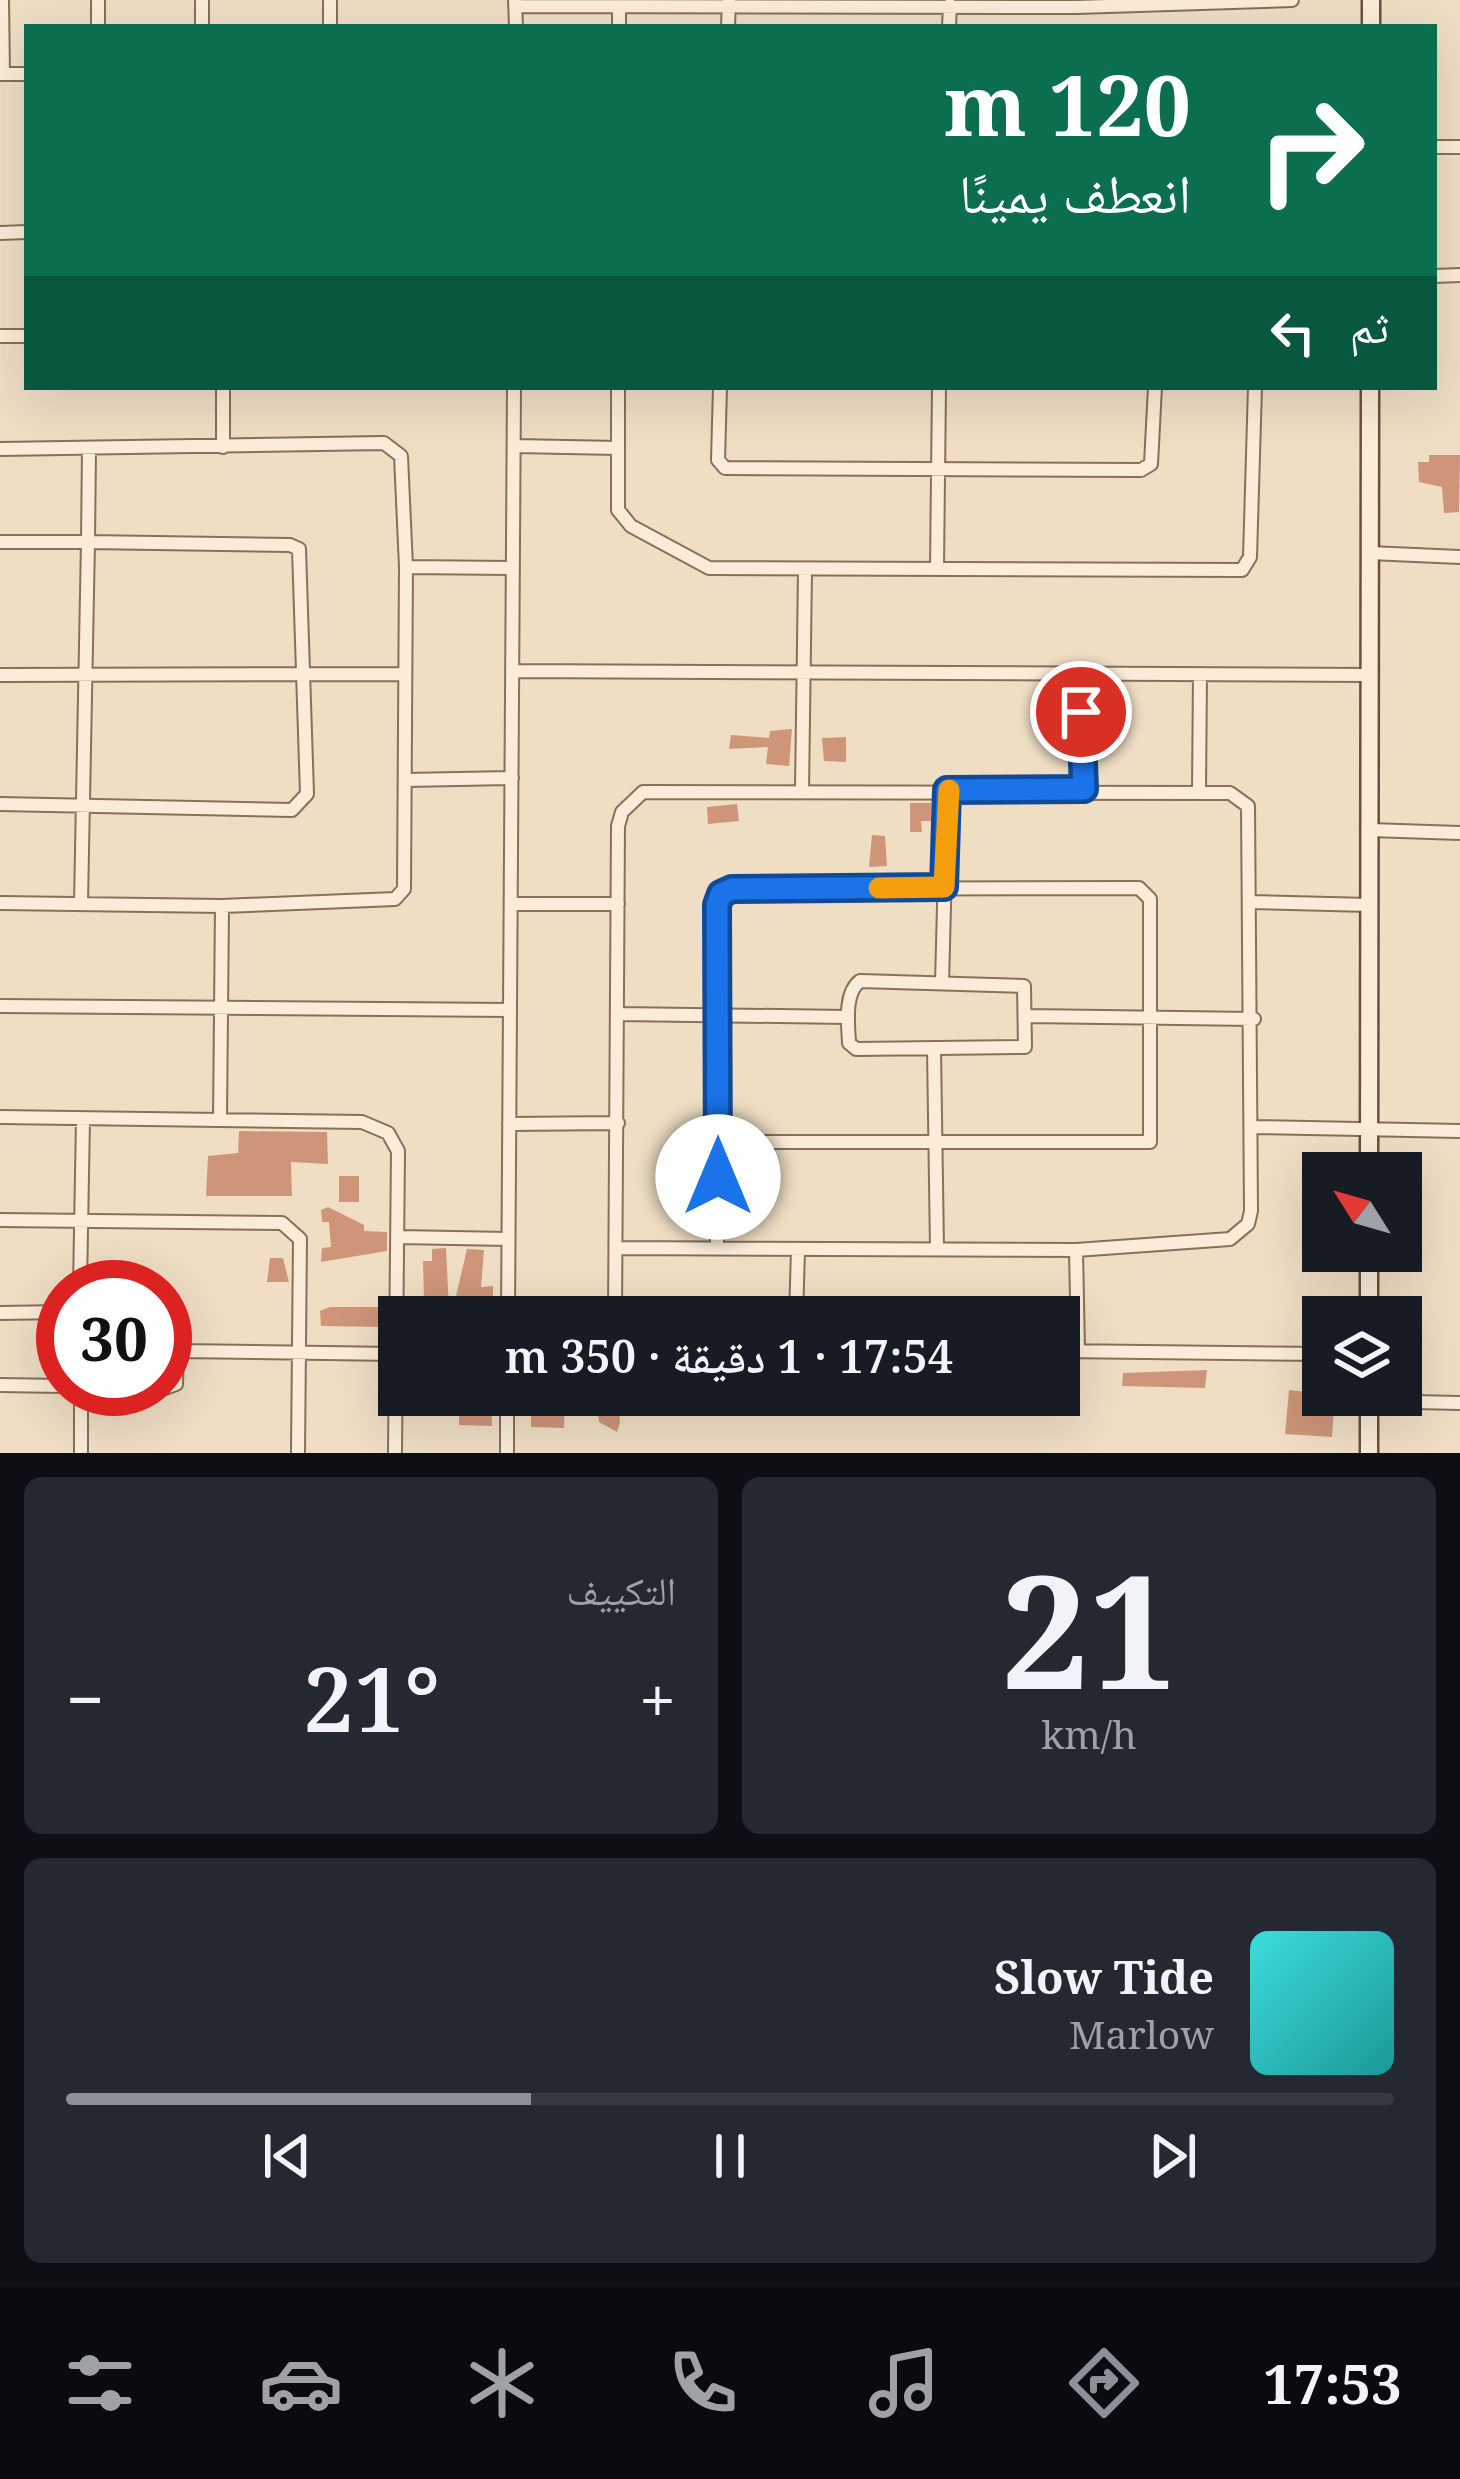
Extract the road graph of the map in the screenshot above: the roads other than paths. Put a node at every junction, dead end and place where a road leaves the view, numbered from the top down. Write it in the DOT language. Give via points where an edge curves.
graph roads {
  1 [pos="2,0"];
  2 [pos="1292,0"];
  3 [pos="1263,1"];
  4 [pos="515,3"];
  5 [pos="728,3"];
  6 [pos="797,3"];
  7 [pos="1077,3"];
  8 [pos="950,5"];
  9 [pos="619,6"];
  10 [pos="619,24"];
  11 [pos="949,24"];
  12 [pos="2,74"];
  13 [pos="224,390"];
  14 [pos="514,390"];
  15 [pos="618,390"];
  16 [pos="720,390"];
  17 [pos="939,390"];
  18 [pos="1155,390"];
  19 [pos="1256,390"];
  20 [pos="1370,390"];
  21 [pos="514,446"];
  22 [pos="223,447"];
  23 [pos="618,448"];
  24 [pos="0,449"];
  25 [pos="89,449"];
  26 [pos="938,471"];
  27 [pos="0,542"];
  28 [pos="88,542"];
  29 [pos="1370,553"];
  30 [pos="1460,557"];
  31 [pos="406,567"];
  32 [pos="513,568"];
  33 [pos="937,568"];
  34 [pos="805,570"];
  35 [pos="512,671"];
  36 [pos="801,673"];
  37 [pos="405,674"];
  38 [pos="1079,674"];
  39 [pos="1200,674"];
  40 [pos="0,675"];
  41 [pos="1370,675"];
  42 [pos="85,677"];
  43 [pos="307,678"];
  44 [pos="512,778"];
  45 [pos="406,780"];
  46 [pos="1084,789"];
  47 [pos="947,790"];
  48 [pos="802,791"];
  49 [pos="1199,792"];
  50 [pos="0,804"];
  51 [pos="82,807"];
  52 [pos="1370,830"];
  53 [pos="1460,833"];
  54 [pos="944,887"];
  55 [pos="1252,902"];
  56 [pos="0,903"];
  57 [pos="81,903"];
  58 [pos="511,904"];
  59 [pos="617,904"];
  60 [pos="1370,905"];
  61 [pos="222,906"];
  62 [pos="942,983"];
  63 [pos="0,1006"];
  64 [pos="224,1008"];
  65 [pos="510,1010"];
  66 [pos="620,1014"];
  67 [pos="716,1016"];
  68 [pos="1027,1016"];
  69 [pos="848,1017"];
  70 [pos="1154,1017"];
  71 [pos="1254,1019"];
  72 [pos="934,1049"];
  73 [pos="0,1117"];
  74 [pos="83,1119"];
  75 [pos="220,1120"];
  76 [pos="618,1123"];
  77 [pos="509,1124"];
  78 [pos="1253,1127"];
  79 [pos="1369,1130"];
  80 [pos="1460,1131"];
  81 [pos="718,1142"];
  82 [pos="934,1145"];
  83 [pos="1369,1152"];
  84 [pos="0,1220"];
  85 [pos="83,1221"];
  86 [pos="399,1237"];
  87 [pos="508,1239"];
  88 [pos="717,1247"];
  89 [pos="617,1248"];
  90 [pos="798,1250"];
  91 [pos="937,1250"];
  92 [pos="1076,1250"];
  93 [pos="81,1260"];
  94 [pos="397,1296"];
  95 [pos="508,1296"];
  96 [pos="616,1296"];
  97 [pos="797,1296"];
  98 [pos="1077,1296"];
  99 [pos="0,1312"];
  100 [pos="36,1312"];
  101 [pos="192,1351"];
  102 [pos="1080,1351"];
  103 [pos="299,1354"];
  104 [pos="378,1354"];
  105 [pos="1302,1354"];
  106 [pos="0,1384"];
  107 [pos="36,1385"];
  108 [pos="1422,1401"];
  109 [pos="1460,1403"];
  110 [pos="80,1416"];
  111 [pos="395,1416"];
  112 [pos="507,1416"];
  113 [pos="1370,1416"];
  114 [pos="81,1453"];
  115 [pos="298,1453"];
  116 [pos="395,1453"];
  117 [pos="507,1453"];
  118 [pos="1369,1453"];
  1 -- 12 [label="street"];
  2 -- 3 [label="street"];
  3 -- 7 [label="street"];
  4 -- 9 [label="street"];
  5 -- 6 [label="street"];
  5 -- 9 [label="street"];
  6 -- 8 [label="street"];
  7 -- 8 [label="street"];
  8 -- 11 [label="street"];
  9 -- 10 [label="street"];
  13 -- 22 [label="street"];
  14 -- 21 [label="street"];
  15 -- 23 [label="street"];
  16 -- 26 [label="street" via="718,460 725,468"];
  17 -- 26 [label="street"];
  18 -- 26 [label="street" via="1154,452 1141,470"];
  19 -- 33 [label="street" via="1250,557 1242,570"];
  20 -- 29 [label="street"];
  21 -- 23 [label="street"];
  21 -- 32 [label="street"];
  22 -- 25 [label="street"];
  22 -- 31 [label="street" via="390,446 401,456"];
  23 -- 34 [label="street" via="618,511 631,526 709,568"];
  24 -- 25 [label="street"];
  25 -- 28 [label="street"];
  26 -- 33 [label="street"];
  27 -- 28 [label="street"];
  28 -- 42 [label="street"];
  28 -- 43 [label="street" via="299,549"];
  29 -- 30 [label="street"];
  29 -- 41 [label="street"];
  31 -- 32 [label="street"];
  31 -- 37 [label="street"];
  32 -- 35 [label="street"];
  33 -- 34 [label="street"];
  34 -- 36 [label="street"];
  35 -- 36 [label="street"];
  35 -- 44 [label="street"];
  36 -- 38 [label="street"];
  36 -- 48 [label="street"];
  37 -- 43 [label="street"];
  37 -- 45 [label="street"];
  38 -- 39 [label="street"];
  38 -- 46 [label="street"];
  39 -- 41 [label="street"];
  39 -- 49 [label="street"];
  40 -- 42 [label="street"];
  41 -- 52 [label="street"];
  42 -- 43 [label="street"];
  42 -- 51 [label="street"];
  43 -- 51 [label="street" via="307,794 292,810"];
  44 -- 45 [label="street"];
  44 -- 58 [label="street"];
  45 -- 61 [label="street" via="404,889 395,899"];
  46 -- 47 [label="street"];
  46 -- 49 [label="street"];
  47 -- 48 [label="street"];
  47 -- 54 [label="street"];
  48 -- 59 [label="street" via="643,792 618,826"];
  49 -- 55 [label="street" via="1237,794 1248,806"];
  50 -- 51 [label="street"];
  51 -- 57 [label="street"];
  52 -- 53 [label="street"];
  52 -- 60 [label="street"];
  54 -- 62 [label="street"];
  54 -- 67 [label="street" via="721,894"];
  54 -- 70 [label="street" via="1145,892"];
  55 -- 60 [label="street"];
  55 -- 71 [label="street"];
  56 -- 57 [label="street"];
  57 -- 61 [label="street"];
  58 -- 59 [label="street"];
  58 -- 65 [label="street"];
  59 -- 66 [label="street"];
  60 -- 79 [label="street"];
  61 -- 64 [label="street"];
  62 -- 68 [label="street" via="1021,985"];
  62 -- 69 [label="street" via="860,980"];
  63 -- 64 [label="street"];
  64 -- 65 [label="street"];
  64 -- 75 [label="street"];
  65 -- 77 [label="street"];
  66 -- 67 [label="street"];
  66 -- 76 [label="street"];
  67 -- 69 [label="street"];
  67 -- 81 [label="street"];
  68 -- 70 [label="street"];
  68 -- 72 [label="street" via="1021,1050"];
  69 -- 72 [label="street" via="856,1049"];
  70 -- 71 [label="street"];
  70 -- 82 [label="street" via="1150,1142"];
  71 -- 78 [label="street"];
  72 -- 82 [label="street"];
  73 -- 74 [label="street"];
  74 -- 75 [label="street"];
  74 -- 85 [label="street"];
  75 -- 86 [label="street" via="362,1122 388,1133 398,1151"];
  76 -- 77 [label="street"];
  76 -- 89 [label="street"];
  77 -- 87 [label="street"];
  78 -- 79 [label="street"];
  78 -- 92 [label="street" via="1251,1211 1239,1234"];
  79 -- 80 [label="street"];
  79 -- 83 [label="street"];
  81 -- 82 [label="street"];
  81 -- 88 [label="street"];
  82 -- 91 [label="street"];
  84 -- 85 [label="street"];
  85 -- 93 [label="street"];
  85 -- 103 [label="street" via="291,1228 300,1239"];
  86 -- 87 [label="street"];
  86 -- 94 [label="street"];
  87 -- 95 [label="street"];
  88 -- 89 [label="street"];
  88 -- 90 [label="street"];
  89 -- 96 [label="street"];
  90 -- 91 [label="street"];
  90 -- 97 [label="street"];
  91 -- 92 [label="street"];
  92 -- 98 [label="street"];
  99 -- 100 [label="street"];
  101 -- 103 [label="street"];
  102 -- 105 [label="street"];
  103 -- 104 [label="street"];
  103 -- 115 [label="street"];
  106 -- 107 [label="street"];
  108 -- 109 [label="street"];
  110 -- 114 [label="street"];
  111 -- 116 [label="street"];
  112 -- 117 [label="street"];
  113 -- 118 [label="street"];
}
